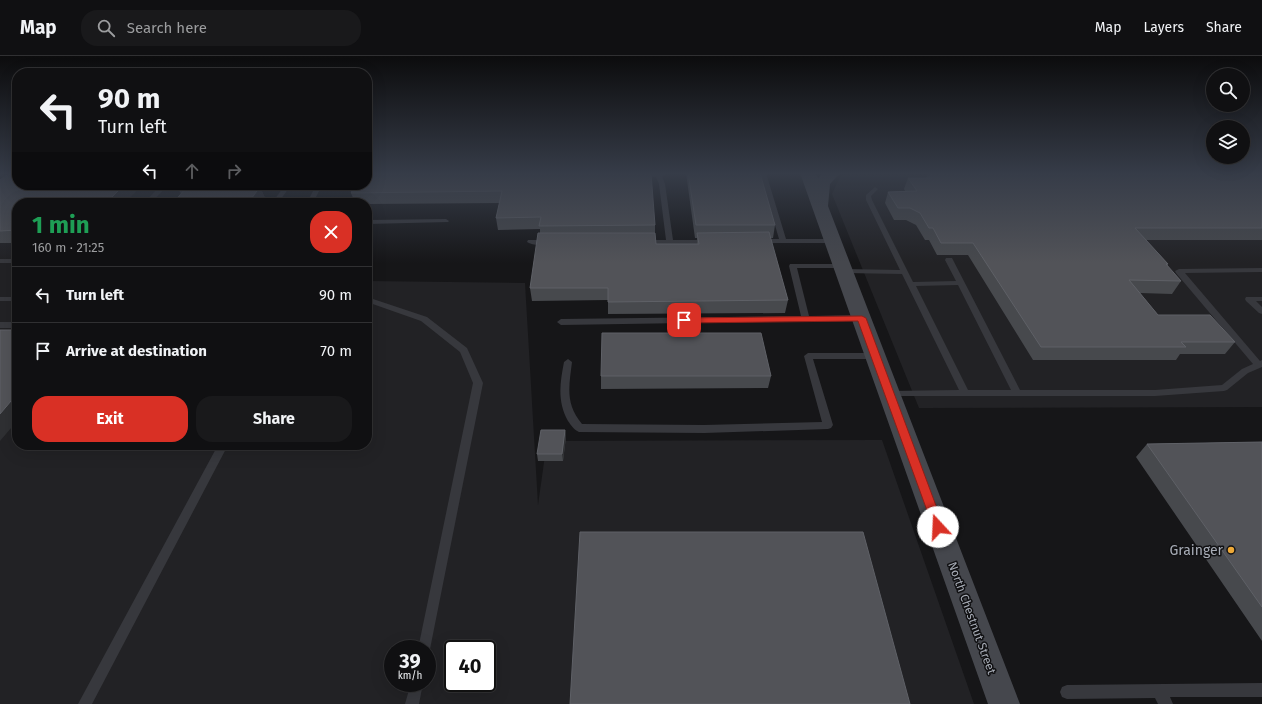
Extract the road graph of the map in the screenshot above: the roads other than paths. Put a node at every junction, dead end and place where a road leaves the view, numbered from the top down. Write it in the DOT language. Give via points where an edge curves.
graph roads {
  1 [pos="665,203"];
  2 [pos="772,203"];
  3 [pos="819,203"];
  4 [pos="821,203"];
  5 [pos="871,203"];
  6 [pos="821,208"];
  7 [pos="446,221"];
  8 [pos="372,222"];
  9 [pos="783,241"];
  10 [pos="833,241"];
  11 [pos="531,242"];
  12 [pos="554,242"];
  13 [pos="639,242"];
  14 [pos="670,242"];
  15 [pos="715,242"];
  16 [pos="753,242"];
  17 [pos="949,260"];
  18 [pos="0,261"];
  19 [pos="12,261"];
  20 [pos="844,269"];
  21 [pos="1262,270"];
  22 [pos="905,272"];
  23 [pos="961,283"];
  24 [pos="912,284"];
  25 [pos="0,299"];
  26 [pos="12,299"];
  27 [pos="1262,299"];
  28 [pos="372,301"];
  29 [pos="1262,311"];
  30 [pos="862,318"];
  31 [pos="806,319"];
  32 [pos="561,322"];
  33 [pos="0,325"];
  34 [pos="12,325"];
  35 [pos="876,356"];
  36 [pos="568,362"];
  37 [pos="1261,364"];
  38 [pos="965,393"];
  39 [pos="1017,393"];
  40 [pos="889,394"];
  41 [pos="220,450"];
  42 [pos="426,640"];
  43 [pos="1262,690"];
  44 [pos="1158,691"];
  45 [pos="415,692"];
  46 [pos="1067,692"];
  47 [pos="85,704"];
  48 [pos="412,704"];
  49 [pos="1004,704"];
  50 [pos="1166,704"];
  1 -- 14 [label="lane"];
  2 -- 9 [label="lane"];
  3 -- 6 [label="street, North Chestnut Street"];
  4 -- 6 [label="street"];
  5 -- 22 [label="lane"];
  6 -- 10 [label="street, North Chestnut Street"];
  7 -- 8 [label="lane"];
  9 -- 10 [label="lane"];
  9 -- 16 [label="lane"];
  10 -- 20 [label="street, North Chestnut Street"];
  11 -- 12 [label="lane"];
  13 -- 14 [label="lane"];
  14 -- 15 [label="lane"];
  17 -- 23 [label="lane"];
  18 -- 19 [label="lane"];
  20 -- 22 [label="lane"];
  20 -- 30 [label="street, North Chestnut Street"];
  20 -- 31 [label="lane" via="793,266"];
  21 -- 37 [label="lane" via="1179,271"];
  22 -- 24 [label="lane"];
  23 -- 24 [label="lane"];
  23 -- 39 [label="lane"];
  24 -- 38 [label="lane"];
  25 -- 26 [label="lane"];
  27 -- 29 [label="lane" via="1249,299"];
  28 -- 42 [label="lane" via="424,319 464,350 478,383"];
  30 -- 31 [label="lane"];
  30 -- 35 [label="street, North Chestnut Street"];
  31 -- 32 [label="lane"];
  33 -- 34 [label="lane"];
  35 -- 36 [label="lane" via="808,356 828,425 704,429 579,428 570,417 563,398"];
  35 -- 40 [label="street, North Chestnut Street"];
  37 -- 39 [label="lane" via="1245,371 1224,388 1155,393"];
  38 -- 39 [label="lane"];
  38 -- 40 [label="lane"];
  40 -- 49 [label="street, North Chestnut Street"];
  41 -- 47 [label="lane"];
  43 -- 44 [label="lane"];
  44 -- 46 [label="lane"];
  44 -- 50 [label="lane"];
  45 -- 48 [label="lane"];
}
